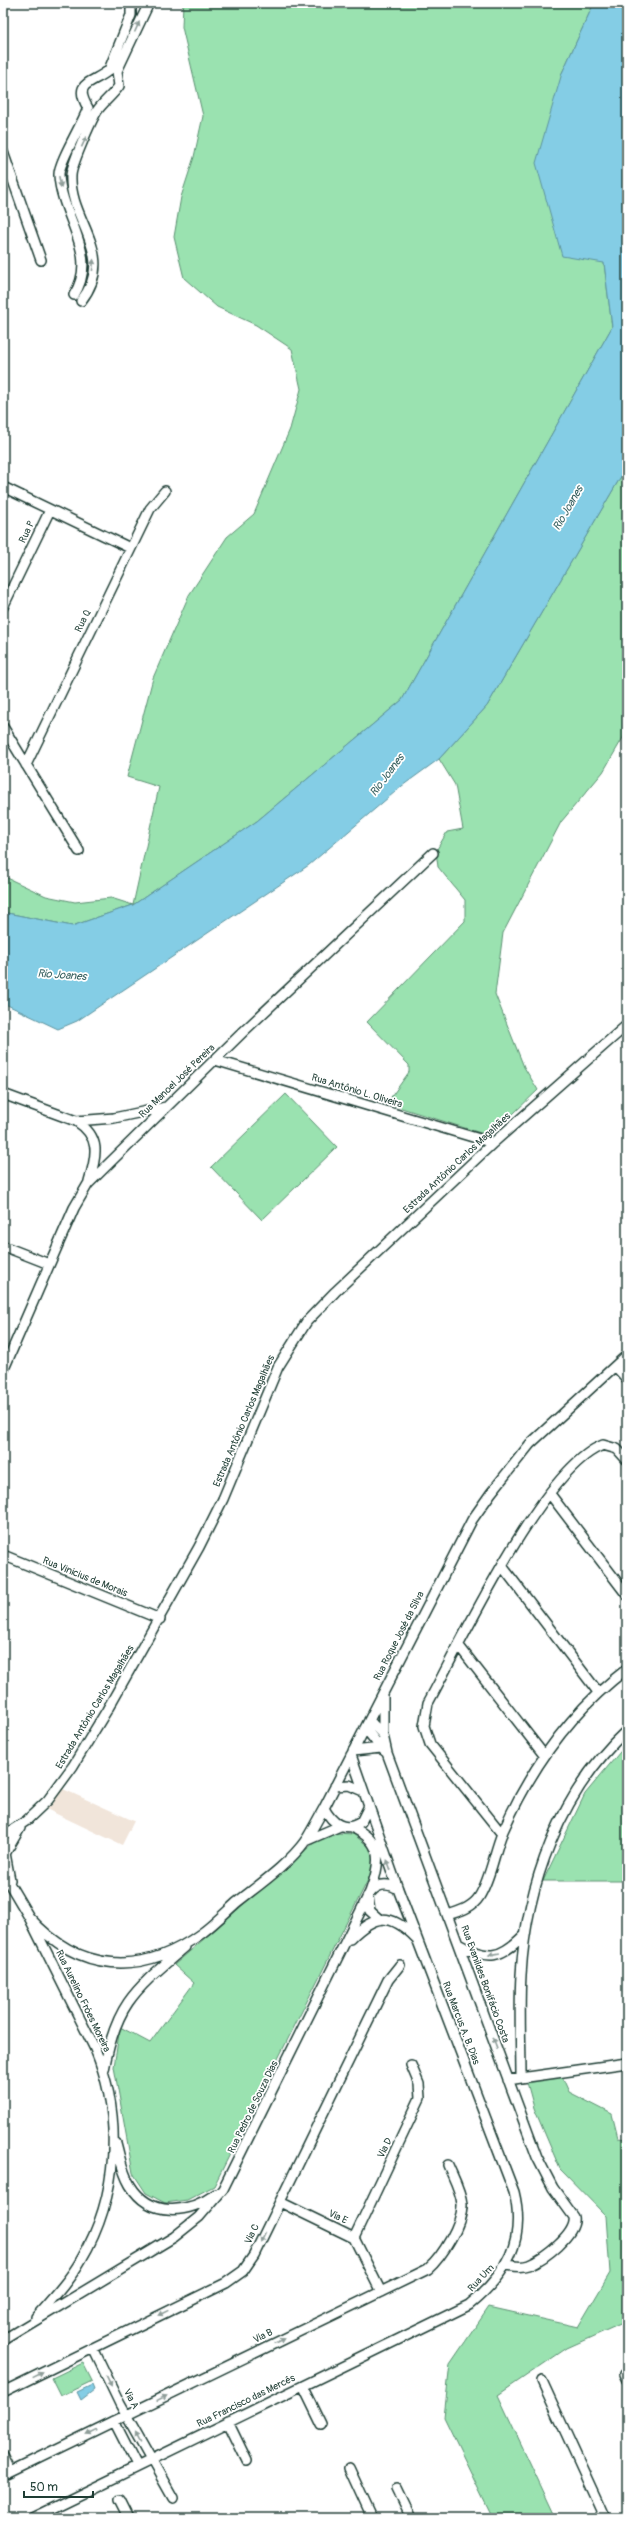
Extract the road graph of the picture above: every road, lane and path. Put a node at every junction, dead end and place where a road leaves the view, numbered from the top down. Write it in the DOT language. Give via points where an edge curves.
graph roads {
  1 [pos="131,5"];
  2 [pos="147,5"];
  3 [pos="113,70"];
  4 [pos="93,110"];
  5 [pos="3,152"];
  6 [pos="41,260"];
  7 [pos="77,298"];
  8 [pos="3,487"];
  9 [pos="165,491"];
  10 [pos="50,510"];
  11 [pos="130,548"];
  12 [pos="3,607"];
  13 [pos="3,728"];
  14 [pos="26,764"];
  15 [pos="79,851"];
  16 [pos="433,853"];
  17 [pos="627,1025"];
  18 [pos="215,1060"];
  19 [pos="3,1094"];
  20 [pos="166,1107"];
  21 [pos="76,1122"];
  22 [pos="496,1141"];
  23 [pos="88,1184"];
  24 [pos="3,1246"];
  25 [pos="49,1264"];
  26 [pos="627,1355"];
  27 [pos="615,1366"];
  28 [pos="3,1371"];
  29 [pos="627,1379"];
  30 [pos="627,1460"];
  31 [pos="550,1494"];
  32 [pos="3,1555"];
  33 [pos="502,1566"];
  34 [pos="627,1595"];
  35 [pos="160,1619"];
  36 [pos="459,1646"];
  37 [pos="627,1669"];
  38 [pos="384,1690"];
  39 [pos="598,1692"];
  40 [pos="367,1724"];
  41 [pos="627,1730"];
  42 [pos="383,1735"];
  43 [pos="384,1751"];
  44 [pos="352,1753"];
  45 [pos="544,1755"];
  46 [pos="335,1786"];
  47 [pos="363,1790"];
  48 [pos="324,1808"];
  49 [pos="368,1808"];
  50 [pos="26,1821"];
  51 [pos="340,1826"];
  52 [pos="351,1827"];
  53 [pos="502,1834"];
  54 [pos="3,1836"];
  55 [pos="305,1841"];
  56 [pos="4,1851"];
  57 [pos="3,1873"];
  58 [pos="13,1887"];
  59 [pos="398,1889"];
  60 [pos="370,1894"];
  61 [pos="404,1903"];
  62 [pos="448,1915"];
  63 [pos="29,1917"];
  64 [pos="379,1919"];
  65 [pos="391,1920"];
  66 [pos="202,1933"];
  67 [pos="525,1934"];
  68 [pos="418,1940"];
  69 [pos="458,1944"];
  70 [pos="343,1946"];
  71 [pos="400,1965"];
  72 [pos="627,2063"];
  73 [pos="411,2065"];
  74 [pos="104,2070"];
  75 [pos="521,2078"];
  76 [pos="508,2080"];
  77 [pos="115,2138"];
  78 [pos="448,2165"];
  79 [pos="223,2189"];
  80 [pos="280,2202"];
  81 [pos="354,2238"];
  82 [pos="507,2265"];
  83 [pos="381,2292"];
  84 [pos="469,2304"];
  85 [pos="30,2324"];
  86 [pos="3,2340"];
  87 [pos="93,2348"];
  88 [pos="542,2381"];
  89 [pos="303,2386"];
  90 [pos="3,2392"];
  91 [pos="126,2415"];
  92 [pos="114,2421"];
  93 [pos="228,2422"];
  94 [pos="322,2425"];
  95 [pos="3,2455"];
  96 [pos="150,2460"];
  97 [pos="247,2461"];
  98 [pos="137,2466"];
  99 [pos="349,2468"];
  100 [pos="7,2473"];
  101 [pos="397,2489"];
  102 [pos="173,2498"];
  103 [pos="120,2500"];
  104 [pos="32,2518"];
  105 [pos="129,2518"];
  106 [pos="372,2518"];
  107 [pos="411,2518"];
  108 [pos="605,2518"];
  1 -- 2 [label="street"];
  1 -- 3 [label="street" via="131,16"];
  3 -- 2 [label="street, one-way"];
  3 -- 4 [label="street" via="119,86"];
  3 -- 4 [label="street" via="85,83 82,97"];
  4 -- 7 [label="street" via="71,176 74,195 95,252 90,289"];
  5 -- 6 [label="street"];
  8 -- 10 [label="street"];
  9 -- 11 [label="street, Rua Q" via="150,509"];
  10 -- 11 [label="street"];
  10 -- 12 [label="street, Rua P"];
  11 -- 14 [label="street, Rua Q"];
  13 -- 14 [label="street"];
  14 -- 15 [label="street"];
  16 -- 18 [label="street, Rua Manoel José Pereira"];
  17 -- 22 [label="street, Estrada Antônio Carlos Magalhães"];
  18 -- 20 [label="street, Rua Manoel José Pereira"];
  18 -- 22 [label="street, Rua Antônio L. Oliveira"];
  19 -- 21 [label="street"];
  20 -- 21 [label="street" via="114,1118"];
  20 -- 23 [label="street, Rua Manoel José Pereira"];
  21 -- 23 [label="street" via="90,1133 95,1145 93,1169"];
  22 -- 35 [label="street, Estrada Antônio Carlos Magalhães" via="336,1292 296,1337 278,1367 212,1522"];
  23 -- 25 [label="street, Rua Manoel José Pereira" via="74,1208"];
  24 -- 25 [label="street"];
  25 -- 28 [label="street, Rua Manoel José Pereira"];
  26 -- 27 [label="street, Rua Roque José da Silva"];
  27 -- 29 [label="street"];
  27 -- 38 [label="street, Rua Roque José da Silva" via="530,1444 491,1493 457,1546"];
  30 -- 31 [label="street" via="610,1445 594,1448 576,1463"];
  31 -- 33 [label="street" via="514,1544"];
  31 -- 34 [label="street"];
  32 -- 35 [label="street, Rua Vinicius de Morais"];
  33 -- 36 [label="street"];
  33 -- 39 [label="street"];
  35 -- 50 [label="street, Estrada Antônio Carlos Magalhães" via="73,1766 48,1800"];
  36 -- 45 [label="street"];
  36 -- 53 [label="street" via="428,1703 424,1726 430,1744"];
  37 -- 39 [label="street"];
  38 -- 40 [label="street, Rua Roque José da Silva"];
  38 -- 42 [label="street"];
  39 -- 45 [label="street" via="570,1721"];
  40 -- 42 [label="street"];
  40 -- 43 [label="street"];
  40 -- 44 [label="street, Rua Roque José da Silva"];
  41 -- 67 [label="street" via="601,1756 562,1816 543,1863"];
  42 -- 43 [label="street"];
  43 -- 44 [label="street"];
  43 -- 62 [label="street, Rua Evanildes Bonifácio Costa"];
  44 -- 46 [label="street, Rua Roque José da Silva"];
  44 -- 47 [label="street, Rua Marcus A. B. Dias"];
  45 -- 53 [label="street"];
  46 -- 47 [label="street" via="349,1785"];
  46 -- 48 [label="street, Rua Roque José da Silva"];
  47 -- 49 [label="street, Rua Marcus A. B. Dias"];
  48 -- 51 [label="street" via="331,1820"];
  48 -- 55 [label="street, Rua Roque José da Silva"];
  49 -- 52 [label="street" via="364,1818"];
  59 -- 49 [label="street, Rua Marcus A. B. Dias, one-way"];
  50 -- 54 [label="street, Estrada Antônio Carlos Magalhães"];
  50 -- 56 [label="street, Estrada Antônio Carlos Magalhães"];
  51 -- 52 [label="street"];
  51 -- 55 [label="street"];
  52 -- 60 [label="street, Rua Pedro de Souza Dias" via="362,1832 375,1846 378,1856 378,1871"];
  53 -- 62 [label="street" via="478,1898 466,1908"];
  55 -- 66 [label="street, Rua Roque José da Silva" via="280,1868"];
  56 -- 58 [label="street"];
  57 -- 58 [label="street"];
  58 -- 63 [label="street, Rua Aurelino Fróes Moreira"];
  59 -- 60 [label="street" via="383,1884"];
  59 -- 61 [label="street, Rua Marcus A. B. Dias"];
  60 -- 64 [label="street" via="370,1911"];
  60 -- 70 [label="street, Rua Pedro de Souza Dias"];
  61 -- 65 [label="street" via="400,1914"];
  61 -- 68 [label="street, Rua Marcus A. B. Dias"];
  62 -- 69 [label="street, Rua Evanildes Bonifácio Costa"];
  63 -- 66 [label="street, Rua Roque José da Silva" via="63,1948 77,1955 107,1963 155,1957"];
  63 -- 74 [label="street, Rua Aurelino Fróes Moreira" via="87,2030"];
  64 -- 65 [label="street"];
  64 -- 70 [label="street" via="366,1924"];
  65 -- 68 [label="street" via="402,1924"];
  66 -- 74 [label="street, Rua Roque José da Silva" via="147,1979 123,2008 109,2043"];
  67 -- 69 [label="street, one-way" via="505,1952 492,1956 481,1955"];
  67 -- 75 [label="street" via="520,2002"];
  68 -- 82 [label="street, Rua Marcus A. B. Dias" via="514,2192 518,2218 517,2234"];
  76 -- 69 [label="street, Rua Evanildes Bonifácio Costa, one-way"];
  70 -- 79 [label="street, Rua Pedro de Souza Dias"];
  71 -- 80 [label="street, Via C" via="388,1980"];
  72 -- 75 [label="street"];
  73 -- 81 [label="street, Via D" via="419,2084 420,2098"];
  74 -- 77 [label="street, Rua Aurelino Fróes Moreira"];
  75 -- 76 [label="street"];
  76 -- 82 [label="street, Rua Evanildes Bonifácio Costa" via="545,2175 574,2217 572,2229 543,2258 528,2266"];
  77 -- 79 [label="street" via="130,2185 139,2197 151,2205 166,2210 181,2210 197,2206"];
  77 -- 85 [label="street, Rua Aurelino Fróes Moreira" via="109,2187 92,2238 68,2280"];
  78 -- 83 [label="street, Via B" via="461,2195 462,2210 443,2254 428,2269"];
  79 -- 85 [label="street, Rua Pedro de Souza Dias" via="199,2217 174,2237"];
  80 -- 81 [label="street, Via E"];
  80 -- 87 [label="street, Via C, one-way" via="252,2259 234,2278"];
  81 -- 83 [label="street, Via E"];
  82 -- 84 [label="street, Rua Um" via="492,2284"];
  91 -- 83 [label="street, Via B, one-way"];
  84 -- 89 [label="street, Rua Francisco das Mercês"];
  85 -- 86 [label="street, Rua Pedro de Souza Dias"];
  90 -- 87 [label="street, Via C, one-way"];
  87 -- 91 [label="street, Via A, one-way"];
  88 -- 108 [label="street"];
  89 -- 93 [label="street, Rua Francisco das Mercês"];
  89 -- 94 [label="street"];
  91 -- 92 [label="street, Via B"];
  96 -- 91 [label="street, Via A, one-way"];
  92 -- 98 [label="street"];
  92 -- 100 [label="street, Via B, one-way"];
  93 -- 96 [label="street, Rua Francisco das Mercês"];
  93 -- 97 [label="street"];
  95 -- 100 [label="street"];
  96 -- 98 [label="street, Rua Francisco das Mercês"];
  96 -- 102 [label="street, Via A"];
  98 -- 104 [label="street, Rua Francisco das Mercês"];
  99 -- 106 [label="street"];
  101 -- 107 [label="street"];
  103 -- 105 [label="street"];
}
